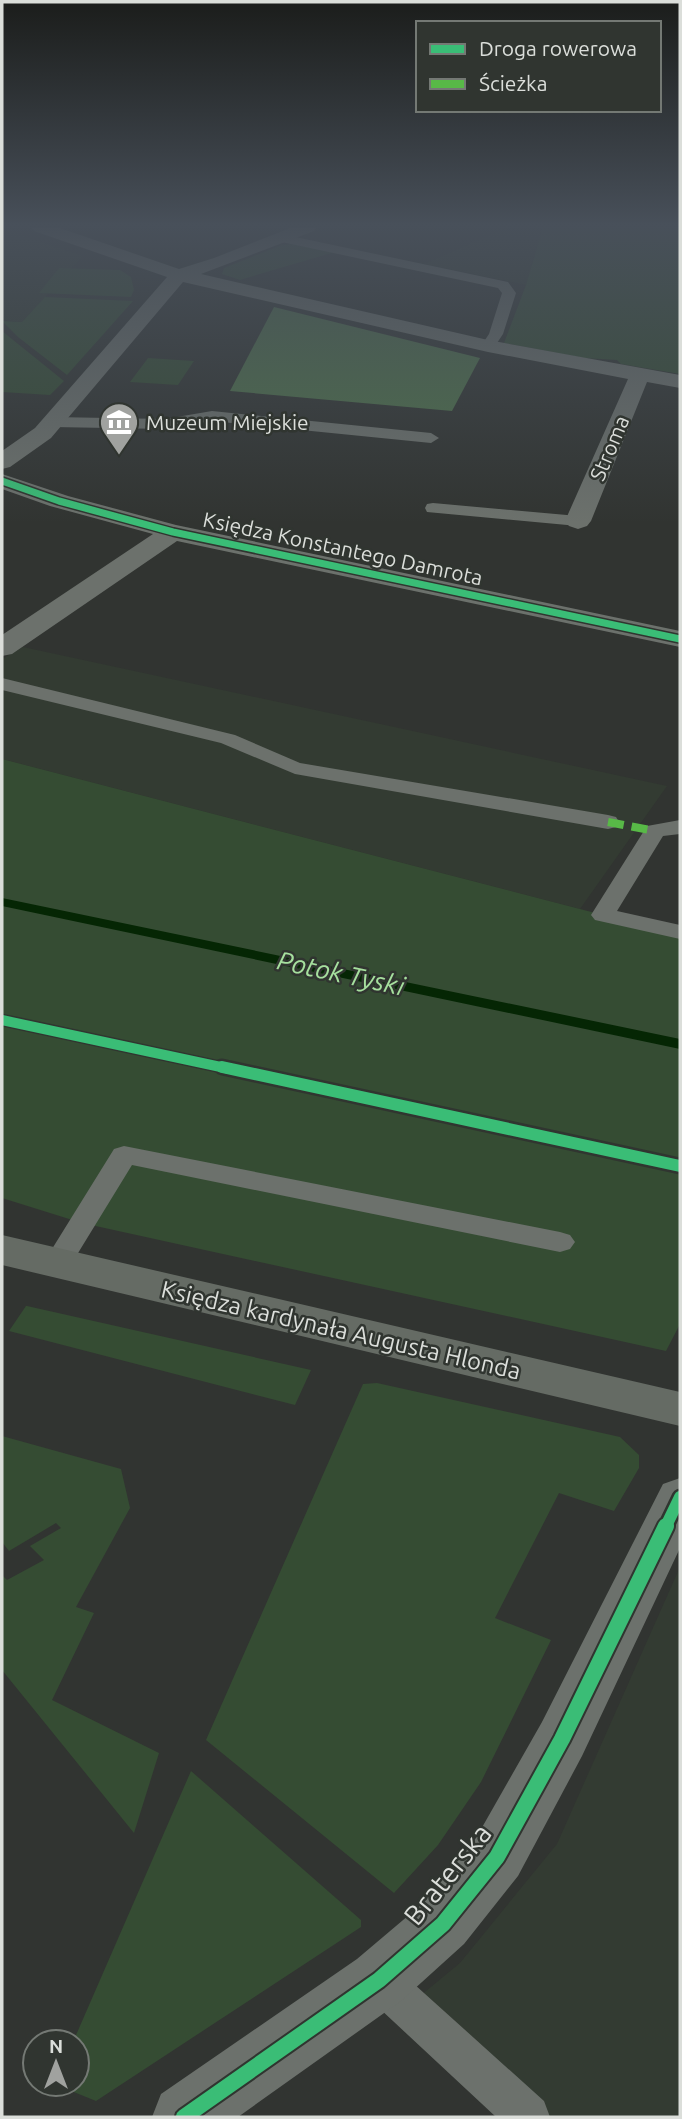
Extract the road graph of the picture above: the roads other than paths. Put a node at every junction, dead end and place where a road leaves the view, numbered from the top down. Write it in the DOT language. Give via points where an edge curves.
graph roads {
  1 [pos="135,326"];
  2 [pos="400,326"];
  3 [pos="499,326"];
  4 [pos="488,346"];
  5 [pos="641,376"];
  6 [pos="680,382"];
  7 [pos="53,422"];
  8 [pos="431,438"];
  9 [pos="2,462"];
  10 [pos="2,481"];
  11 [pos="433,508"];
  12 [pos="578,521"];
  13 [pos="173,531"];
  14 [pos="680,639"];
  15 [pos="2,649"];
  16 [pos="2,684"];
  17 [pos="608,822"];
  18 [pos="680,827"];
  19 [pos="680,932"];
  20 [pos="560,1242"];
  21 [pos="2,1250"];
  22 [pos="57,1264"];
  23 [pos="680,1409"];
  24 [pos="680,1497"];
  25 [pos="379,1980"];
  26 [pos="184,2117"];
  27 [pos="528,2117"];
  1 -- 7 [label="street"];
  2 -- 4 [label="street"];
  3 -- 4 [label="lane"];
  4 -- 5 [label="street"];
  5 -- 6 [label="street"];
  5 -- 12 [label="street, Stroma"];
  7 -- 8 [label="lane" via="165,424 212,416"];
  7 -- 9 [label="street"];
  10 -- 13 [label="street, Księdza Konstantego Damrota"];
  11 -- 12 [label="lane"];
  13 -- 14 [label="street, Księdza Konstantego Damrota"];
  13 -- 15 [label="street, Księdza Konstantego Damrota"];
  16 -- 17 [label="lane" via="228,739 295,768"];
  18 -- 19 [label="lane" via="655,831 603,915"];
  20 -- 22 [label="lane" via="124,1155"];
  21 -- 22 [label="street, Księdza kardynała Augusta Hlonda"];
  22 -- 23 [label="street, Księdza kardynała Augusta Hlonda"];
  24 -- 25 [label="street, Braterska" via="562,1739 497,1857 443,1924"];
  25 -- 26 [label="street, Braterska"];
  25 -- 27 [label="lane"];
}
